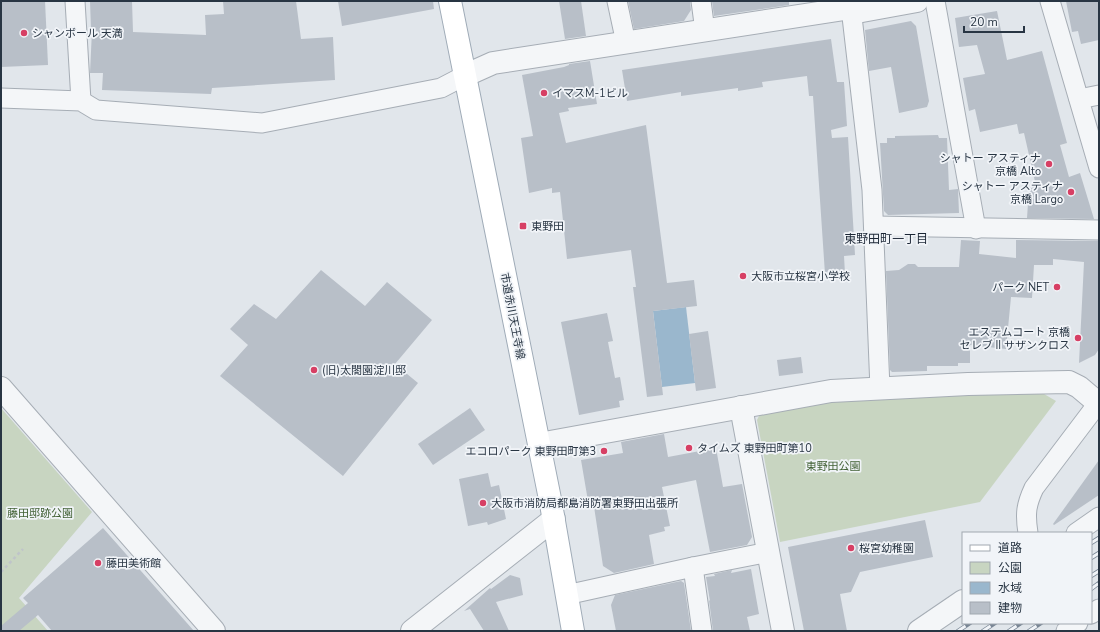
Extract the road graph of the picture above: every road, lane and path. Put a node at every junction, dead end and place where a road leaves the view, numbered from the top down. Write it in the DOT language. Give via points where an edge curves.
graph roads {
  1 [pos="76,1"];
  2 [pos="450,1"];
  3 [pos="617,1"];
  4 [pos="701,1"];
  5 [pos="917,1"];
  6 [pos="935,1"];
  7 [pos="1050,1"];
  8 [pos="851,8"];
  9 [pos="705,31"];
  10 [pos="626,43"];
  11 [pos="464,76"];
  12 [pos="1099,95"];
  13 [pos="1,98"];
  14 [pos="1079,99"];
  15 [pos="81,101"];
  16 [pos="1099,168"];
  17 [pos="874,226"];
  18 [pos="976,229"];
  19 [pos="1099,230"];
  20 [pos="1,388"];
  21 [pos="880,389"];
  22 [pos="1098,402"];
  23 [pos="741,408"];
  24 [pos="539,444"];
  25 [pos="1099,517"];
  26 [pos="554,519"];
  27 [pos="1028,532"];
  28 [pos="1077,532"];
  29 [pos="23,549"];
  30 [pos="769,552"];
  31 [pos="1,565"];
  32 [pos="693,567"];
  33 [pos="4,568"];
  34 [pos="1,572"];
  35 [pos="566,595"];
  36 [pos="962,602"];
  37 [pos="1076,624"];
  38 [pos="214,631"];
  39 [pos="412,631"];
  40 [pos="573,631"];
  41 [pos="702,631"];
  42 [pos="783,631"];
  43 [pos="918,631"];
  44 [pos="1066,631"];
  1 -- 15 [label="street"];
  2 -- 11 [label="main road, 市道赤川天王寺線"];
  3 -- 10 [label="street"];
  4 -- 9 [label="street"];
  5 -- 8 [label="street" via="862,11"];
  6 -- 18 [label="street"];
  7 -- 14 [label="street"];
  8 -- 9 [label="street"];
  8 -- 17 [label="street"];
  9 -- 10 [label="street"];
  10 -- 11 [label="street" via="493,63"];
  11 -- 15 [label="street" via="441,88 262,123 96,110"];
  11 -- 24 [label="main road, 市道赤川天王寺線"];
  12 -- 14 [label="street"];
  13 -- 15 [label="street"];
  14 -- 16 [label="street"];
  17 -- 18 [label="street"];
  17 -- 21 [label="street"];
  18 -- 19 [label="street"];
  20 -- 38 [label="street"];
  21 -- 22 [label="street" via="1069,382"];
  21 -- 23 [label="street" via="831,391"];
  22 -- 27 [label="street" via="1034,488 1026,512"];
  23 -- 24 [label="street"];
  23 -- 30 [label="street"];
  24 -- 26 [label="main road, 市道赤川天王寺線"];
  25 -- 28 [label="street"];
  26 -- 35 [label="main road, 市道赤川天王寺線"];
  26 -- 39 [label="street"];
  29 -- 33 [label="path"];
  30 -- 32 [label="street"];
  30 -- 42 [label="street"];
  31 -- 33 [label="path"];
  32 -- 35 [label="street"];
  32 -- 41 [label="street"];
  33 -- 34 [label="path"];
  35 -- 40 [label="main road, 市道赤川天王寺線"];
  36 -- 43 [label="street"];
  37 -- 44 [label="street"];
}
